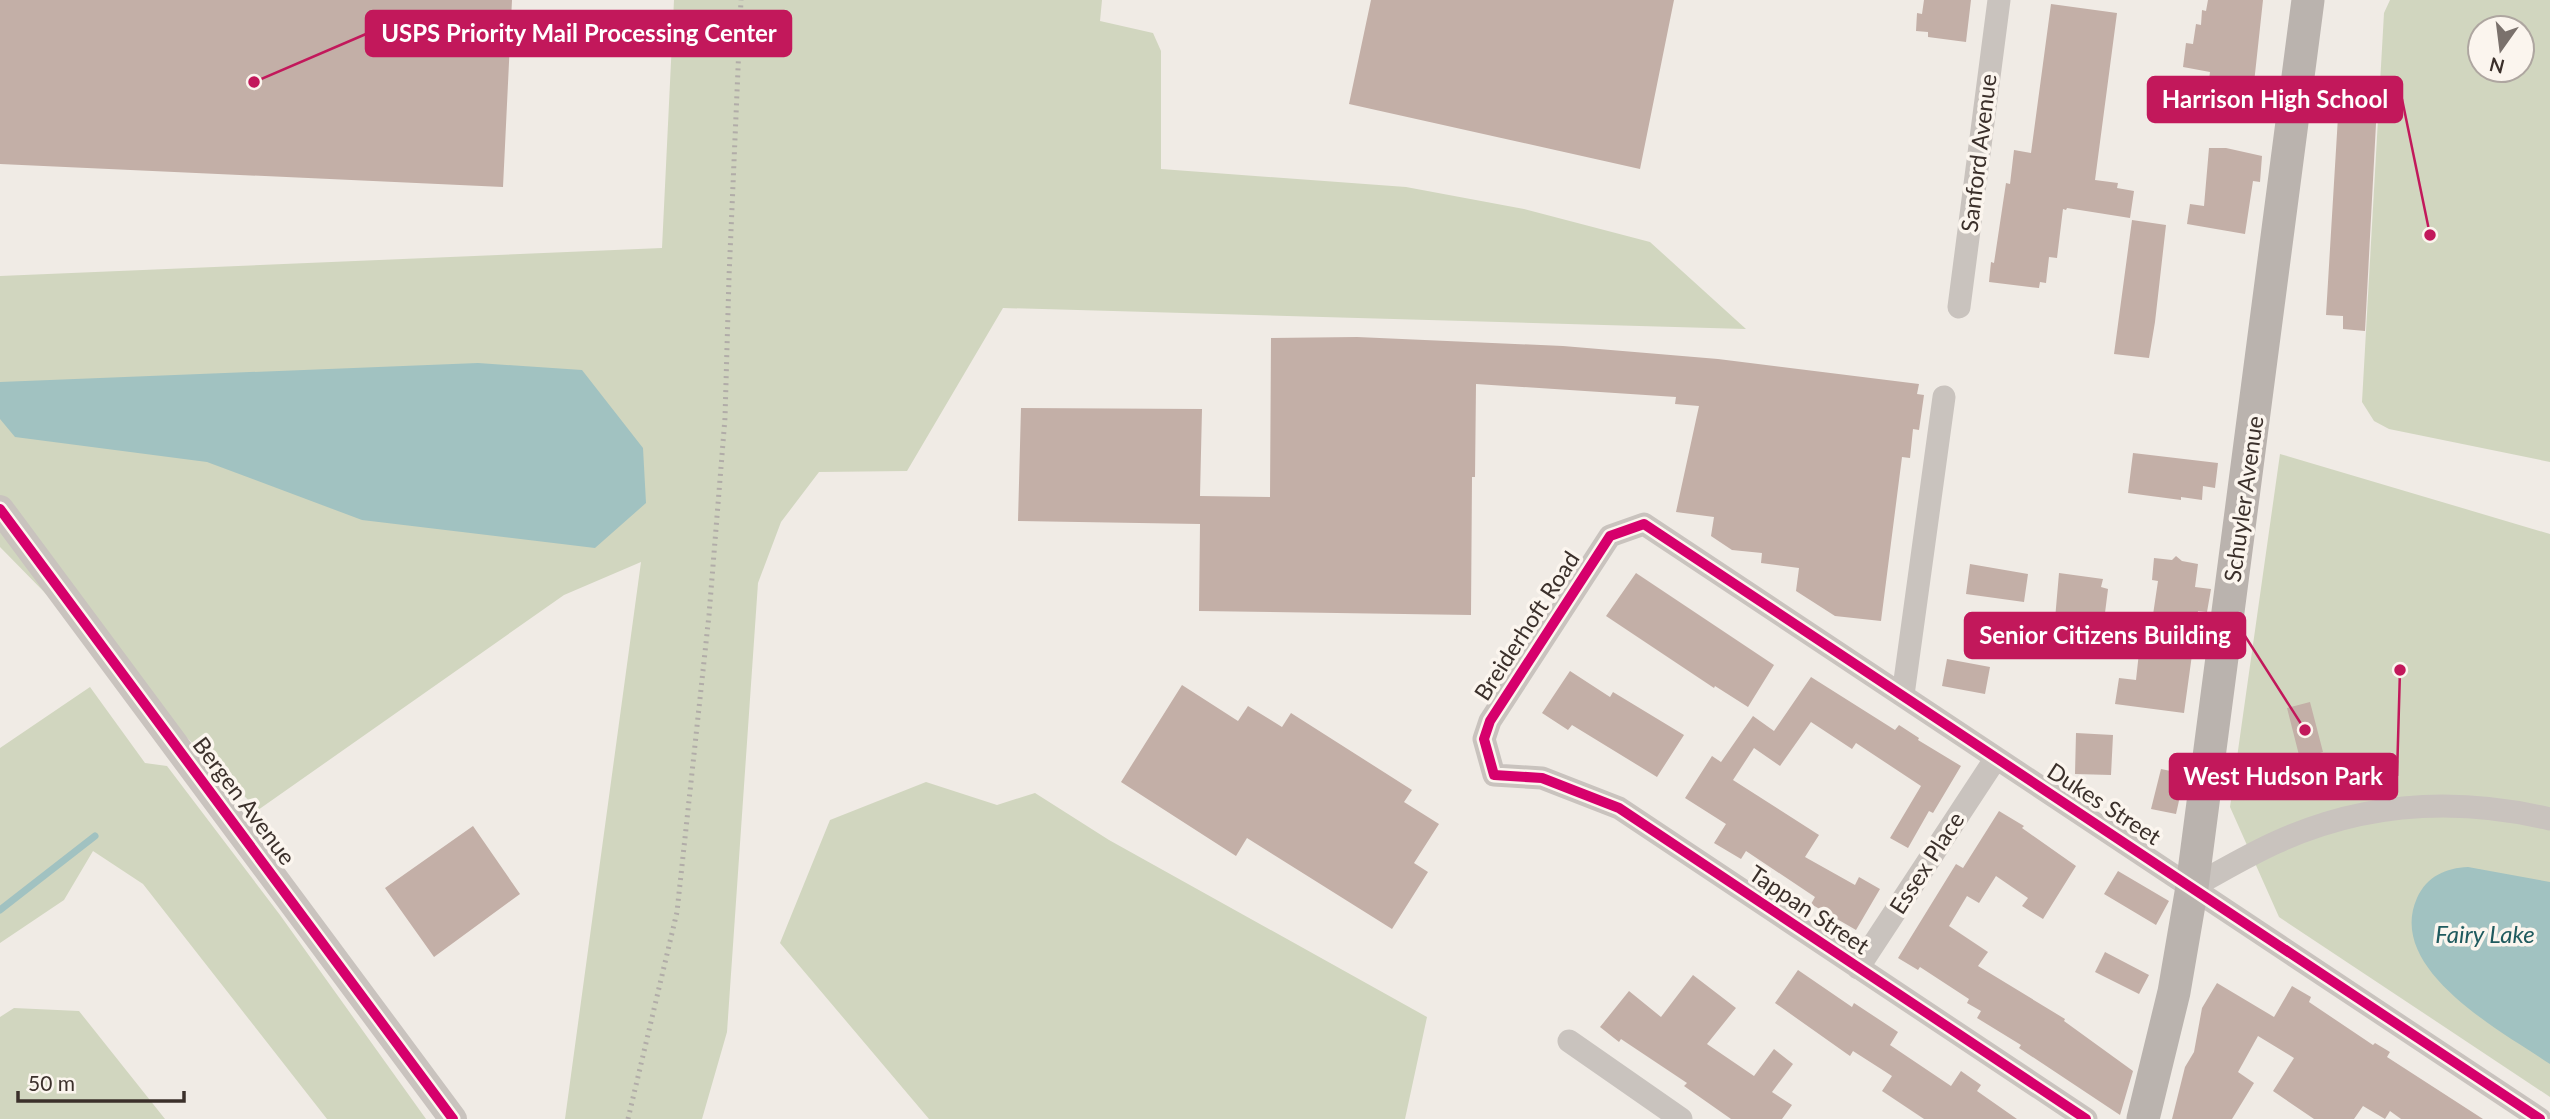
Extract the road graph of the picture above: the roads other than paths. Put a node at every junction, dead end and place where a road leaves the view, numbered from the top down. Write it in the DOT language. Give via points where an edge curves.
graph roads {
  1 [pos="1999,0"];
  2 [pos="2308,0"];
  3 [pos="1959,307"];
  4 [pos="1944,397"];
  5 [pos="0,509"];
  6 [pos="1644,524"];
  7 [pos="1903,695"];
  8 [pos="1996,758"];
  9 [pos="1494,775"];
  10 [pos="2550,819"];
  11 [pos="2192,887"];
  12 [pos="1858,968"];
  13 [pos="1569,1041"];
  14 [pos="453,1119"];
  15 [pos="1681,1119"];
  16 [pos="2086,1119"];
  17 [pos="2143,1119"];
  18 [pos="2540,1119"];
  1 -- 3 [label="street, Sanford Avenue"];
  2 -- 11 [label="main road, Schuyler Avenue"];
  4 -- 7 [label="street"];
  5 -- 14 [label="street, Bergen Avenue"];
  6 -- 7 [label="street, Dukes Street"];
  6 -- 9 [label="street, Breiderhoft Road" via="1610,536 1490,721 1484,739"];
  7 -- 8 [label="street, Dukes Street"];
  8 -- 11 [label="street, Dukes Street"];
  8 -- 12 [label="street, Essex Place"];
  9 -- 12 [label="street, Tappan Street" via="1542,778 1619,808"];
  10 -- 11 [label="street" via="2464,806 2368,812 2276,842"];
  11 -- 17 [label="main road, Schuyler Avenue" via="2178,974"];
  11 -- 18 [label="street, Dukes Street"];
  12 -- 16 [label="street, Tappan Street"];
  13 -- 15 [label="street"];
}
